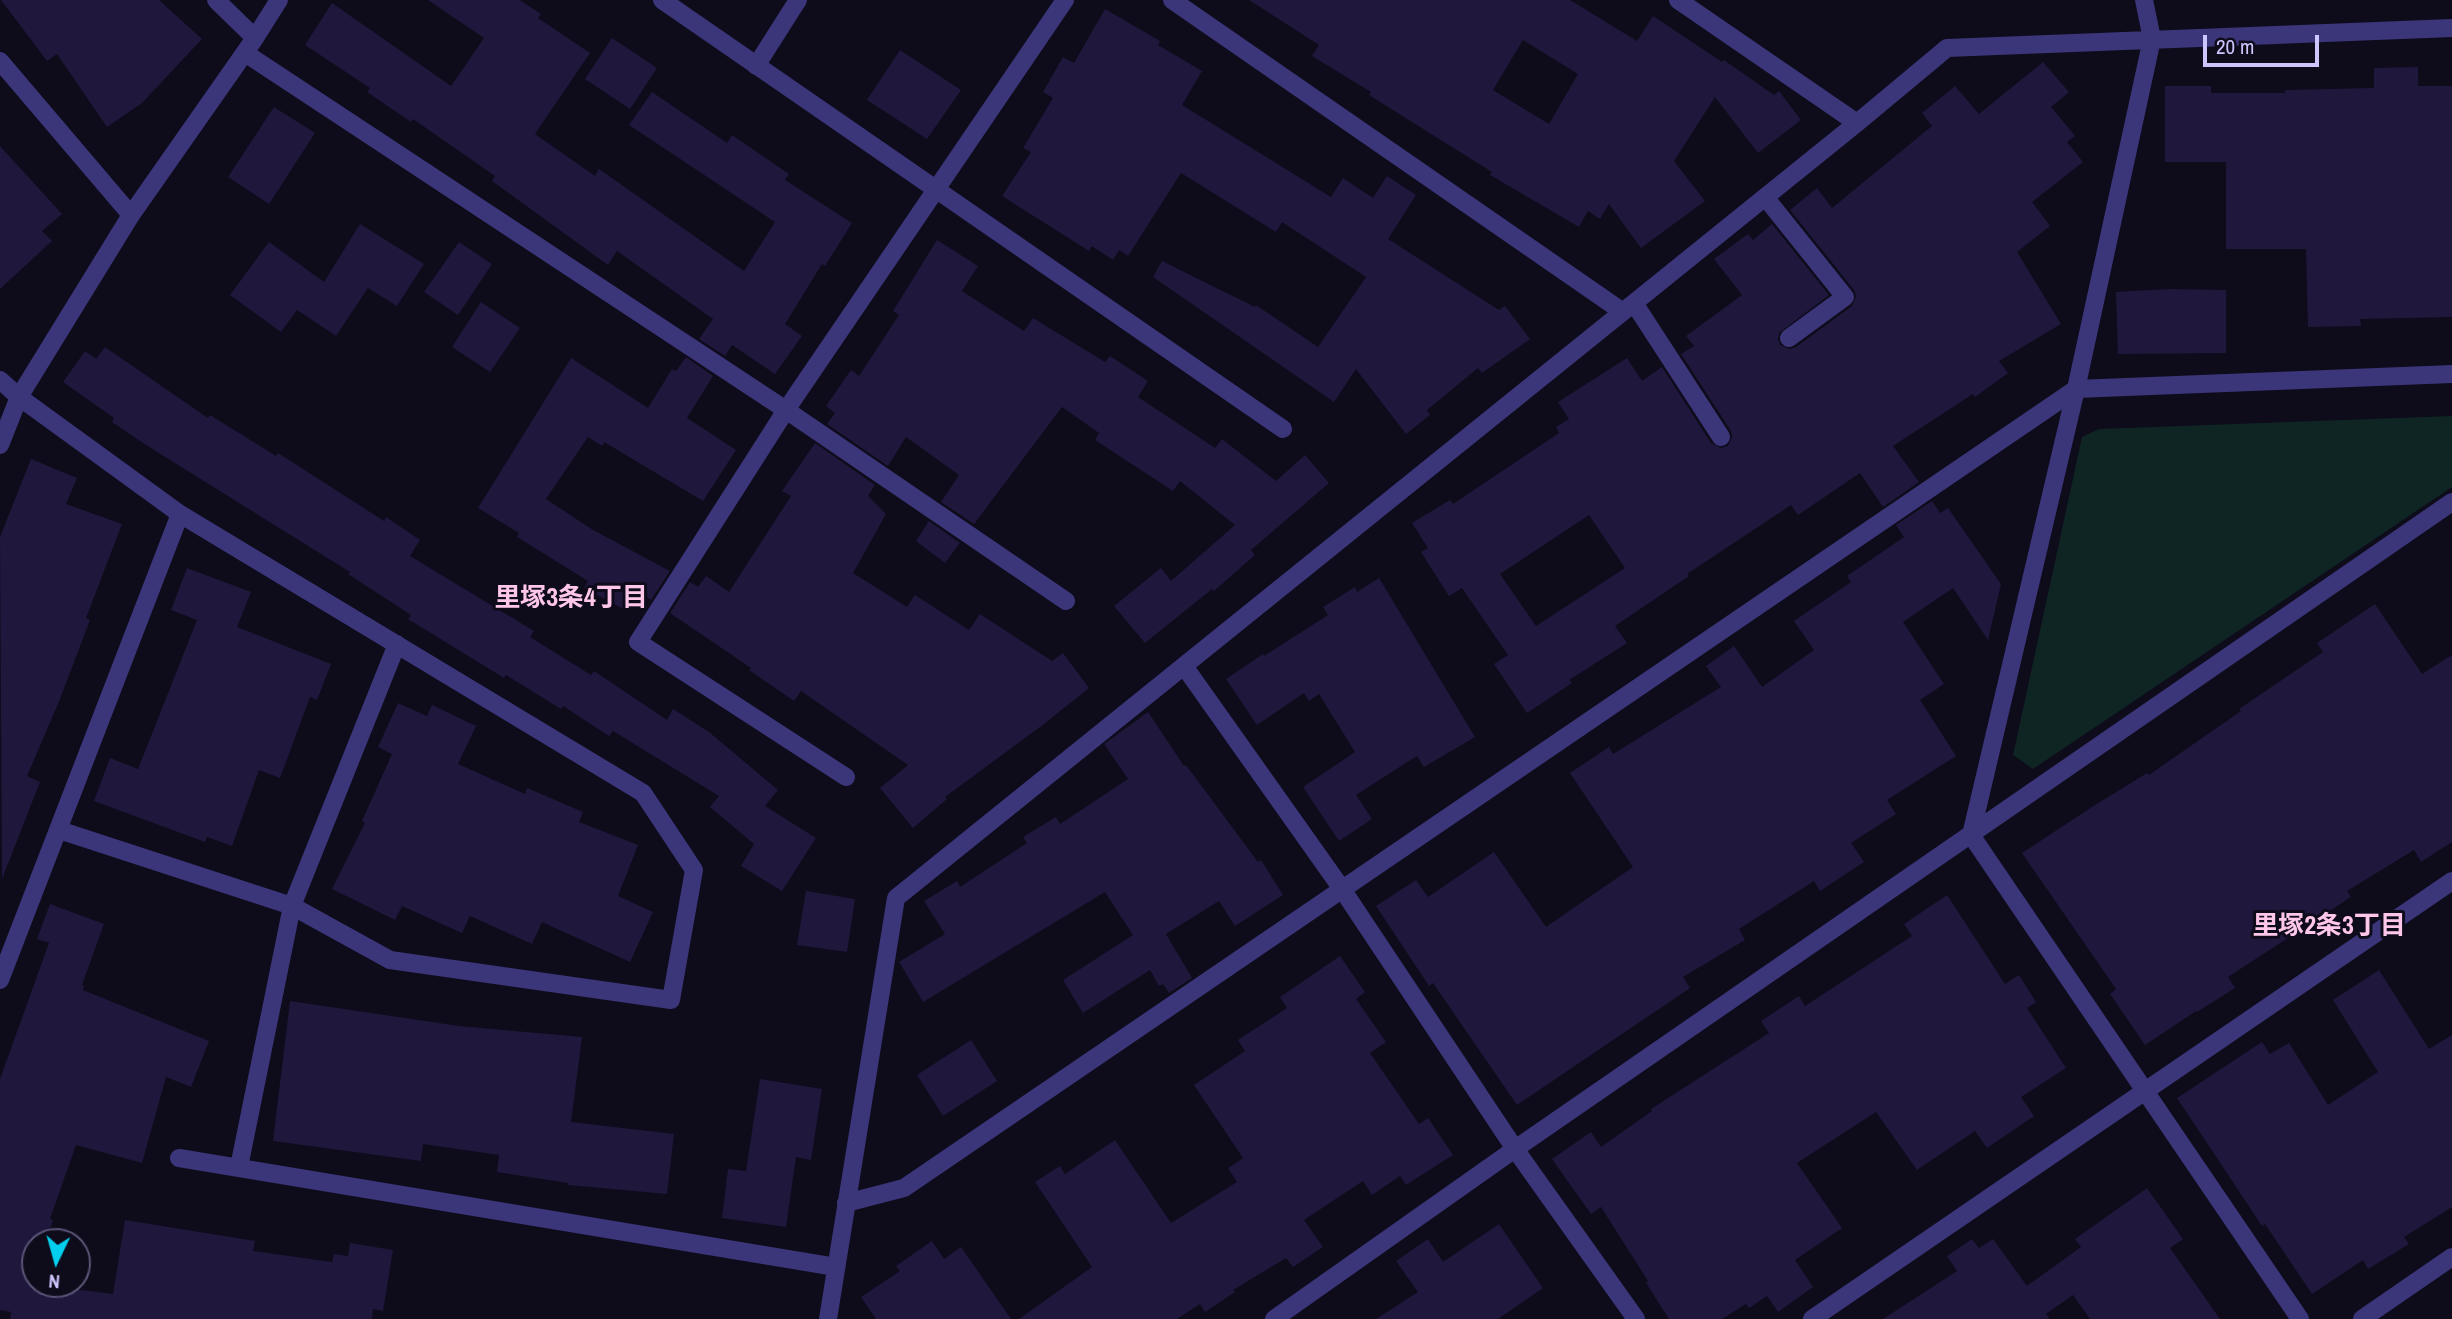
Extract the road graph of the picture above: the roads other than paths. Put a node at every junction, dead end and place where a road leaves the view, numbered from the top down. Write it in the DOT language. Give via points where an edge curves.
graph roads {
  1 [pos="216,0"];
  2 [pos="279,0"];
  3 [pos="662,0"];
  4 [pos="798,0"];
  5 [pos="1065,0"];
  6 [pos="1172,0"];
  7 [pos="1678,0"];
  8 [pos="2144,0"];
  9 [pos="2452,28"];
  10 [pos="2152,39"];
  11 [pos="250,46"];
  12 [pos="0,61"];
  13 [pos="756,66"];
  14 [pos="1857,123"];
  15 [pos="938,190"];
  16 [pos="1765,197"];
  17 [pos="131,215"];
  18 [pos="1628,307"];
  19 [pos="1789,338"];
  20 [pos="2452,374"];
  21 [pos="0,380"];
  22 [pos="2077,390"];
  23 [pos="19,397"];
  24 [pos="786,410"];
  25 [pos="1283,429"];
  26 [pos="1721,437"];
  27 [pos="0,445"];
  28 [pos="2452,502"];
  29 [pos="180,514"];
  30 [pos="1066,601"];
  31 [pos="397,644"];
  32 [pos="1184,666"];
  33 [pos="846,777"];
  34 [pos="59,830"];
  35 [pos="1971,835"];
  36 [pos="2452,881"];
  37 [pos="1342,888"];
  38 [pos="292,906"];
  39 [pos="0,981"];
  40 [pos="2144,1093"];
  41 [pos="1515,1149"];
  42 [pos="179,1158"];
  43 [pos="239,1167"];
  44 [pos="846,1203"];
  45 [pos="2452,1257"];
  46 [pos="836,1267"];
  47 [pos="828,1319"];
  48 [pos="1274,1319"];
  49 [pos="1636,1319"];
  50 [pos="1812,1319"];
  51 [pos="2300,1319"];
  52 [pos="2362,1319"];
  1 -- 11 [label="street"];
  2 -- 11 [label="street"];
  3 -- 13 [label="street"];
  4 -- 13 [label="street"];
  5 -- 15 [label="street"];
  6 -- 18 [label="street"];
  7 -- 14 [label="street"];
  8 -- 10 [label="street"];
  9 -- 10 [label="street"];
  10 -- 14 [label="street" via="1947,48"];
  10 -- 22 [label="street"];
  11 -- 17 [label="street"];
  11 -- 24 [label="street"];
  12 -- 17 [label="street"];
  13 -- 15 [label="street"];
  14 -- 16 [label="street"];
  15 -- 24 [label="street"];
  15 -- 25 [label="street"];
  16 -- 18 [label="street"];
  16 -- 19 [label="street" via="1845,297"];
  17 -- 23 [label="street"];
  18 -- 26 [label="street"];
  18 -- 32 [label="street"];
  20 -- 22 [label="street"];
  21 -- 23 [label="street"];
  22 -- 35 [label="street"];
  22 -- 37 [label="street"];
  23 -- 27 [label="street"];
  23 -- 29 [label="street"];
  24 -- 30 [label="street"];
  24 -- 33 [label="street" via="638,642"];
  28 -- 35 [label="street"];
  29 -- 31 [label="street"];
  29 -- 34 [label="street"];
  31 -- 38 [label="street"];
  31 -- 38 [label="street" via="643,793 694,870 671,1000 390,960"];
  32 -- 37 [label="street"];
  32 -- 44 [label="street" via="895,898"];
  34 -- 38 [label="street"];
  34 -- 39 [label="street"];
  35 -- 40 [label="street"];
  35 -- 41 [label="street"];
  36 -- 40 [label="street"];
  37 -- 41 [label="street"];
  37 -- 44 [label="street" via="904,1188"];
  38 -- 43 [label="street"];
  40 -- 50 [label="street"];
  40 -- 51 [label="street"];
  41 -- 48 [label="street"];
  41 -- 49 [label="street"];
  42 -- 43 [label="street"];
  43 -- 46 [label="street"];
  44 -- 46 [label="street"];
  45 -- 52 [label="street"];
  46 -- 47 [label="street"];
}
